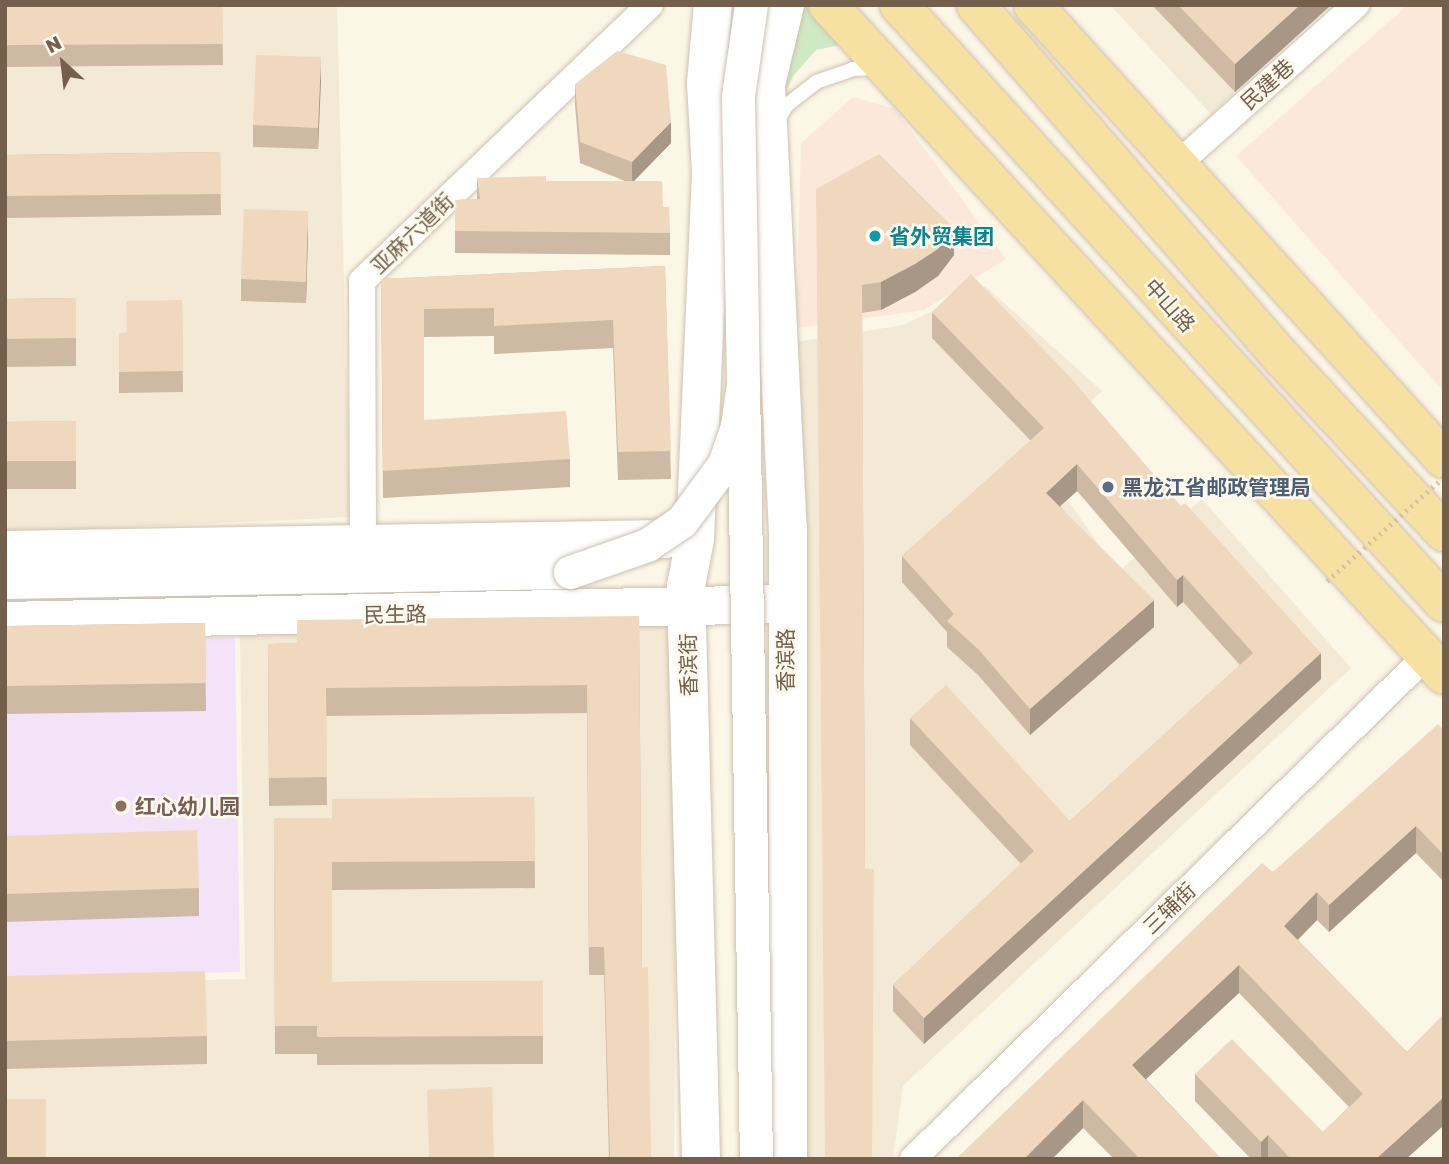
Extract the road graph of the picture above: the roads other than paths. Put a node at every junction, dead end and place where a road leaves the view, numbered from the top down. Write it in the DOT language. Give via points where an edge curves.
graph roads {
  1 [pos="650,5"];
  2 [pos="713,5"];
  3 [pos="751,5"];
  4 [pos="785,5"];
  5 [pos="828,5"];
  6 [pos="899,5"];
  7 [pos="976,5"];
  8 [pos="1033,5"];
  9 [pos="1356,5"];
  10 [pos="884,68"];
  11 [pos="769,162"];
  12 [pos="1178,164"];
  13 [pos="1258,252"];
  14 [pos="1125,256"];
  15 [pos="1148,358"];
  16 [pos="1284,360"];
  17 [pos="1227,367"];
  18 [pos="743,384"];
  19 [pos="1444,459"];
  20 [pos="1444,532"];
  21 [pos="695,539"];
  22 [pos="363,542"];
  23 [pos="5,550"];
  24 [pos="5,583"];
  25 [pos="1434,593"];
  26 [pos="785,604"];
  27 [pos="686,608"];
  28 [pos="1444,618"];
  29 [pos="5,621"];
  30 [pos="1435,666"];
  31 [pos="701,1159"];
  32 [pos="756,1159"];
  33 [pos="788,1159"];
  34 [pos="913,1159"];
  1 -- 22 [label="street, 亚麻六道街" via="362,281"];
  2 -- 21 [label="main road, 香滨街" via="706,83 710,172"];
  3 -- 18 [label="street, bridge" via="738,96"];
  4 -- 11 [label="main road, 香滨路" via="766,84"];
  5 -- 10 [label="main road"];
  6 -- 14 [label="main road, 中山路"];
  7 -- 16 [label="main road"];
  8 -- 12 [label="main road"];
  9 -- 12 [label="street, 民建巷"];
  10 -- 11 [label="lane" via="834,74 802,91 776,122"];
  10 -- 15 [label="main road"];
  11 -- 26 [label="main road, 香滨路" via="788,528"];
  12 -- 13 [label="main road"];
  13 -- 16 [label="main road"];
  13 -- 19 [label="main road"];
  14 -- 15 [label="main road" via="1147,316"];
  14 -- 17 [label="main road, 中山路"];
  15 -- 17 [label="main road" via="1194,359"];
  15 -- 30 [label="main road"];
  16 -- 20 [label="main road"];
  17 -- 25 [label="main road, 中山路"];
  18 -- 24 [label="street, bridge" via="737,426 724,464 682,522 647,545 570,572"];
  18 -- 32 [label="street, bridge"];
  21 -- 22 [label="main road"];
  21 -- 27 [label="main road, 香滨街" via="685,586"];
  22 -- 23 [label="main road"];
  25 -- 28 [label="main road, 中山路"];
  26 -- 27 [label="main road, 民生路"];
  26 -- 33 [label="main road, 香滨路"];
  27 -- 29 [label="main road, 民生路"];
  27 -- 31 [label="main road, 香滨街"];
  30 -- 34 [label="street, 三辅街"];
}
